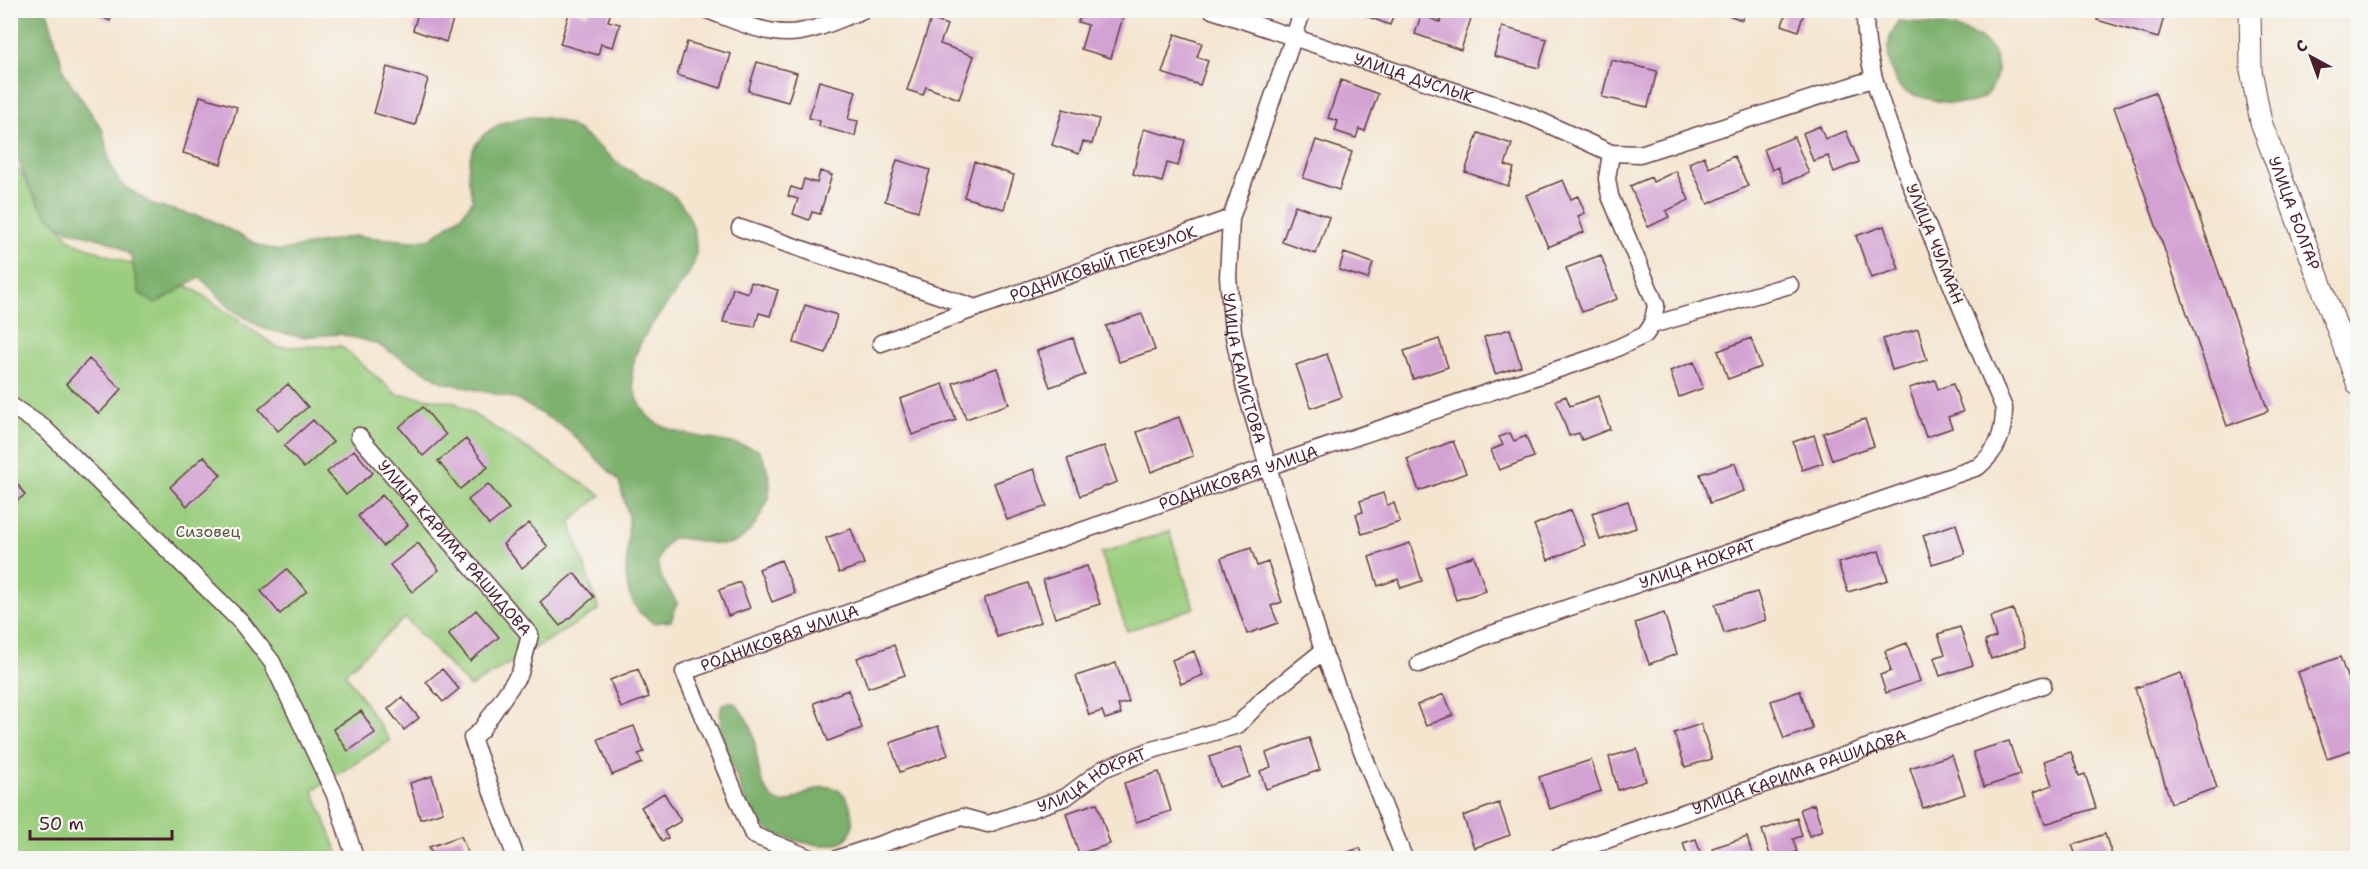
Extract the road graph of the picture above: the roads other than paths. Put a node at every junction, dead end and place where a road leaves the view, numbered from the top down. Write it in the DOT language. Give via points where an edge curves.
graph roads {
  1 [pos="706,10"];
  2 [pos="862,10"];
  3 [pos="1212,10"];
  4 [pos="1303,10"];
  5 [pos="1865,10"];
  6 [pos="2250,10"];
  7 [pos="2267,10"];
  8 [pos="2252,36"];
  9 [pos="1294,37"];
  10 [pos="1872,79"];
  11 [pos="1611,153"];
  12 [pos="1231,218"];
  13 [pos="740,228"];
  14 [pos="1790,285"];
  15 [pos="976,308"];
  16 [pos="1652,325"];
  17 [pos="881,343"];
  18 [pos="2358,385"];
  19 [pos="10,405"];
  20 [pos="359,436"];
  21 [pos="1268,466"];
  22 [pos="1978,467"];
  23 [pos="1323,651"];
  24 [pos="1419,664"];
  25 [pos="2043,685"];
  26 [pos="355,858"];
  27 [pos="516,858"];
  28 [pos="810,858"];
  29 [pos="839,858"];
  30 [pos="1404,858"];
  31 [pos="1557,858"];
  1 -- 2 [label="street" via="771,32 788,33 808,31"];
  3 -- 9 [label="street, УЛИЦА ДУСЛЫК"];
  4 -- 9 [label="street, УЛИЦА КАЛИСТОВА"];
  5 -- 10 [label="street, УЛИЦА ЧУЛМАН" via="1864,31"];
  6 -- 8 [label="street, УЛИЦА БОЛГАР"];
  7 -- 8 [label="street, УЛИЦА БОЛГАР"];
  8 -- 18 [label="street, УЛИЦА БОЛГАР" via="2251,70 2261,122"];
  9 -- 11 [label="street, УЛИЦА ДУСЛЫК" via="1532,117"];
  9 -- 12 [label="street, УЛИЦА КАЛИСТОВА"];
  10 -- 11 [label="street, УЛИЦА ДУСЛЫК" via="1640,154"];
  10 -- 22 [label="street, УЛИЦА ЧУЛМАН" via="1926,225 2004,408 2001,438"];
  11 -- 16 [label="street" via="1607,179 1610,196 1656,305"];
  12 -- 15 [label="street, РОДНИКОВЫЙ ПЕРЕУЛОК"];
  12 -- 21 [label="street, УЛИЦА КАЛИСТОВА" via="1228,277 1233,332"];
  13 -- 15 [label="street"];
  14 -- 16 [label="street, РОДНИКОВАЯ УЛИЦА"];
  15 -- 17 [label="street, РОДНИКОВЫЙ ПЕРЕУЛОК"];
  16 -- 21 [label="street, РОДНИКОВАЯ УЛИЦА" via="1645,335 1604,354"];
  19 -- 26 [label="street" via="44,428 242,622 272,662 335,795"];
  20 -- 27 [label="street, УЛИЦА КАРИМА РАШИДОВА" via="530,635 520,673 472,738"];
  21 -- 23 [label="street, УЛИЦА КАЛИСТОВА"];
  21 -- 28 [label="street, РОДНИКОВАЯ УЛИЦА" via="684,672 753,835"];
  22 -- 24 [label="street, УЛИЦА НОКРАТ" via="1483,637"];
  23 -- 29 [label="street, УЛИЦА НОКРАТ" via="1263,699 1238,725 1103,769 1066,797 988,824 962,817"];
  23 -- 30 [label="street, УЛИЦА КАЛИСТОВА"];
  25 -- 31 [label="street, УЛИЦА КАРИМА РАШИДОВА"];
}
